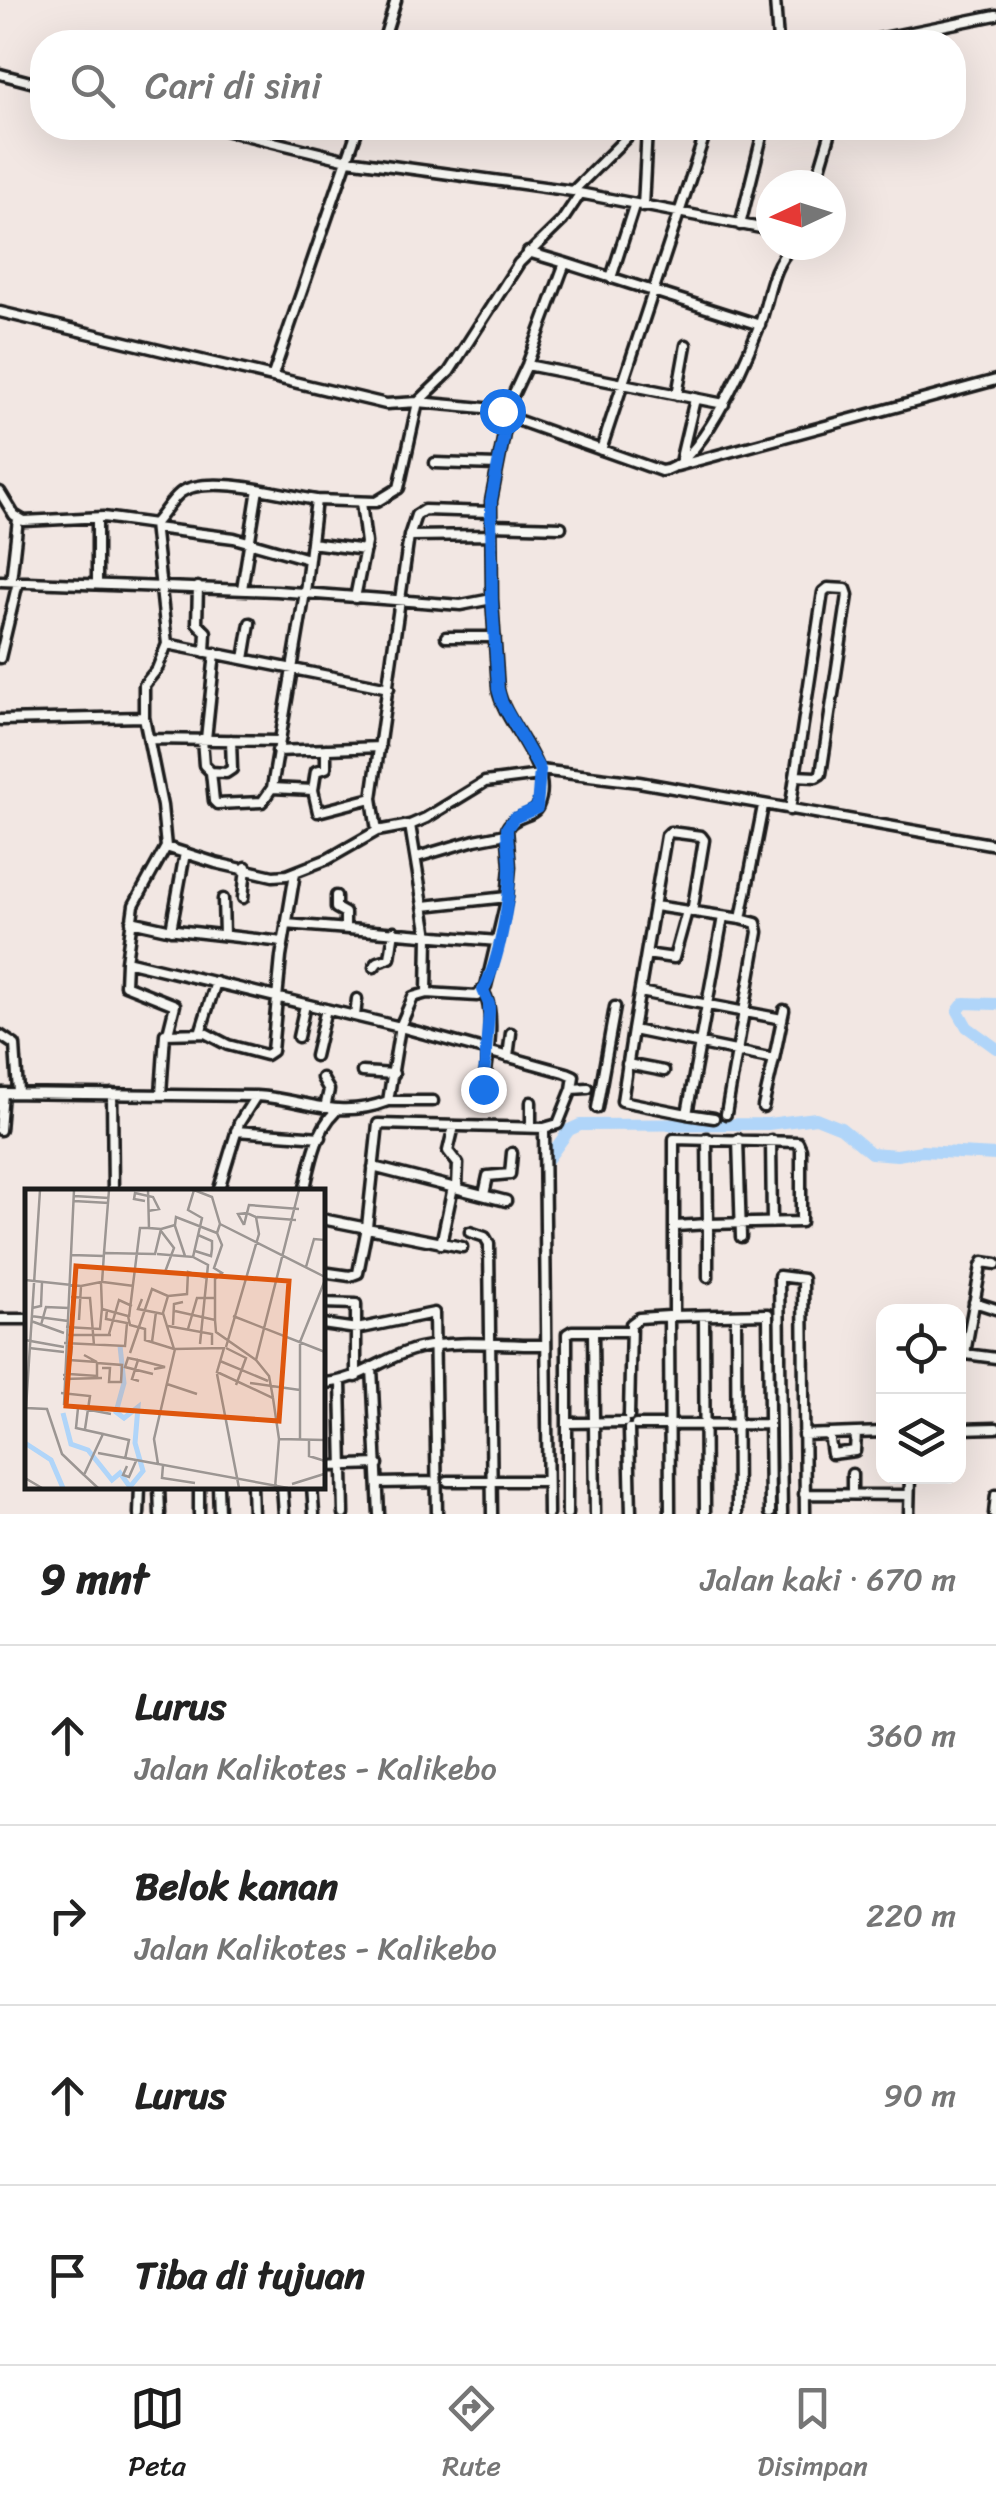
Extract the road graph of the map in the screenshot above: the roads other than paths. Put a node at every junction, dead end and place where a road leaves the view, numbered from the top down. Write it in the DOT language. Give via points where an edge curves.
graph roads {
  1 [pos="396,0"];
  2 [pos="775,0"];
  3 [pos="996,15"];
  4 [pos="387,30"];
  5 [pos="777,30"];
  6 [pos="923,30"];
  7 [pos="0,74"];
  8 [pos="30,82"];
  9 [pos="266,140"];
  10 [pos="354,140"];
  11 [pos="625,140"];
  12 [pos="646,140"];
  13 [pos="704,140"];
  14 [pos="761,140"];
  15 [pos="828,140"];
  16 [pos="348,160"];
  17 [pos="819,170"];
  18 [pos="576,192"];
  19 [pos="639,206"];
  20 [pos="680,214"];
  21 [pos="740,225"];
  22 [pos="756,228"];
  23 [pos="528,252"];
  24 [pos="781,260"];
  25 [pos="565,263"];
  26 [pos="611,278"];
  27 [pos="654,294"];
  28 [pos="0,312"];
  29 [pos="760,325"];
  30 [pos="686,346"];
  31 [pos="528,365"];
  32 [pos="274,375"];
  33 [pos="996,380"];
  34 [pos="624,385"];
  35 [pos="678,395"];
  36 [pos="695,399"];
  37 [pos="418,402"];
  38 [pos="724,404"];
  39 [pos="506,410"];
  40 [pos="514,419"];
  41 [pos="601,450"];
  42 [pos="435,463"];
  43 [pos="498,464"];
  44 [pos="678,464"];
  45 [pos="258,489"];
  46 [pos="0,492"];
  47 [pos="316,500"];
  48 [pos="361,502"];
  49 [pos="491,512"];
  50 [pos="98,518"];
  51 [pos="18,519"];
  52 [pos="154,526"];
  53 [pos="561,527"];
  54 [pos="491,530"];
  55 [pos="409,536"];
  56 [pos="248,542"];
  57 [pos="311,543"];
  58 [pos="365,550"];
  59 [pos="308,559"];
  60 [pos="0,581"];
  61 [pos="15,581"];
  62 [pos="98,582"];
  63 [pos="161,585"];
  64 [pos="198,587"];
  65 [pos="242,589"];
  66 [pos="305,592"];
  67 [pos="354,598"];
  68 [pos="492,599"];
  69 [pos="402,601"];
  70 [pos="250,622"];
  71 [pos="495,637"];
  72 [pos="446,638"];
  73 [pos="167,644"];
  74 [pos="210,652"];
  75 [pos="0,658"];
  76 [pos="244,658"];
  77 [pos="290,669"];
  78 [pos="811,684"];
  79 [pos="834,687"];
  80 [pos="389,688"];
  81 [pos="144,717"];
  82 [pos="0,720"];
  83 [pos="150,738"];
  84 [pos="204,740"];
  85 [pos="231,740"];
  86 [pos="278,746"];
  87 [pos="380,748"];
  88 [pos="326,749"];
  89 [pos="211,772"];
  90 [pos="540,773"];
  91 [pos="795,776"];
  92 [pos="272,788"];
  93 [pos="313,790"];
  94 [pos="372,798"];
  95 [pos="763,806"];
  96 [pos="790,810"];
  97 [pos="410,825"];
  98 [pos="377,830"];
  99 [pos="506,834"];
  100 [pos="996,845"];
  101 [pos="166,848"];
  102 [pos="185,853"];
  103 [pos="417,857"];
  104 [pos="246,867"];
  105 [pos="294,873"];
  106 [pos="336,896"];
  107 [pos="507,897"];
  108 [pos="243,898"];
  109 [pos="224,899"];
  110 [pos="424,906"];
  111 [pos="655,906"];
  112 [pos="690,912"];
  113 [pos="723,917"];
  114 [pos="741,919"];
  115 [pos="131,921"];
  116 [pos="286,924"];
  117 [pos="345,928"];
  118 [pos="171,930"];
  119 [pos="394,931"];
  120 [pos="224,935"];
  121 [pos="428,936"];
  122 [pos="498,941"];
  123 [pos="283,942"];
  124 [pos="646,954"];
  125 [pos="126,961"];
  126 [pos="374,967"];
  127 [pos="216,982"];
  128 [pos="483,990"];
  129 [pos="640,992"];
  130 [pos="427,993"];
  131 [pos="278,997"];
  132 [pos="357,999"];
  133 [pos="306,1004"];
  134 [pos="706,1004"];
  135 [pos="615,1007"];
  136 [pos="326,1009"];
  137 [pos="744,1012"];
  138 [pos="355,1016"];
  139 [pos="400,1026"];
  140 [pos="168,1033"];
  141 [pos="200,1033"];
  142 [pos="511,1033"];
  143 [pos="612,1034"];
  144 [pos="632,1034"];
  145 [pos="0,1036"];
  146 [pos="298,1037"];
  147 [pos="699,1044"];
  148 [pos="738,1051"];
  149 [pos="488,1052"];
  150 [pos="315,1056"];
  151 [pos="508,1057"];
  152 [pos="774,1059"];
  153 [pos="627,1064"];
  154 [pos="664,1071"];
  155 [pos="362,1072"];
  156 [pos="394,1074"];
  157 [pos="322,1078"];
  158 [pos="588,1088"];
  159 [pos="572,1089"];
  160 [pos="483,1091"];
  161 [pos="18,1092"];
  162 [pos="2,1093"];
  163 [pos="112,1094"];
  164 [pos="161,1094"];
  165 [pos="256,1096"];
  166 [pos="622,1100"];
  167 [pos="388,1101"];
  168 [pos="433,1101"];
  169 [pos="531,1102"];
  170 [pos="764,1107"];
  171 [pos="325,1108"];
  172 [pos="597,1108"];
  173 [pos="335,1112"];
  174 [pos="620,1112"];
  175 [pos="687,1114"];
  176 [pos="726,1114"];
  177 [pos="714,1118"];
  178 [pos="454,1126"];
  179 [pos="531,1127"];
  180 [pos="544,1128"];
  181 [pos="0,1130"];
  182 [pos="236,1131"];
  183 [pos="320,1137"];
  184 [pos="706,1138"];
  185 [pos="738,1139"];
  186 [pos="771,1140"];
  187 [pos="512,1154"];
  188 [pos="373,1168"];
  189 [pos="455,1187"];
  190 [pos="113,1189"];
  191 [pos="219,1189"];
  192 [pos="305,1189"];
  193 [pos="484,1195"];
  194 [pos="506,1202"];
  195 [pos="325,1220"];
  196 [pos="708,1224"];
  197 [pos="740,1224"];
  198 [pos="772,1224"];
  199 [pos="676,1226"];
  200 [pos="367,1227"];
  201 [pos="470,1232"];
  202 [pos="741,1237"];
  203 [pos="442,1244"];
  204 [pos="462,1247"];
  205 [pos="996,1264"];
  206 [pos="325,1272"];
  207 [pos="708,1277"];
  208 [pos="974,1302"];
  209 [pos="325,1303"];
  210 [pos="996,1309"];
  211 [pos="672,1314"];
  212 [pos="736,1315"];
  213 [pos="25,1318"];
  214 [pos="704,1318"];
  215 [pos="0,1319"];
  216 [pos="325,1324"];
  217 [pos="356,1329"];
  218 [pos="593,1331"];
  219 [pos="629,1331"];
  220 [pos="966,1336"];
  221 [pos="546,1345"];
  222 [pos="434,1346"];
  223 [pos="492,1346"];
  224 [pos="966,1354"];
  225 [pos="996,1358"];
  226 [pos="372,1367"];
  227 [pos="356,1377"];
  228 [pos="341,1382"];
  229 [pos="325,1383"];
  230 [pos="567,1422"];
  231 [pos="594,1422"];
  232 [pos="631,1422"];
  233 [pos="672,1423"];
  234 [pos="769,1424"];
  235 [pos="705,1425"];
  236 [pos="739,1425"];
  237 [pos="966,1428"];
  238 [pos="996,1428"];
  239 [pos="876,1432"];
  240 [pos="856,1433"];
  241 [pos="829,1434"];
  242 [pos="803,1435"];
  243 [pos="342,1464"];
  244 [pos="378,1464"];
  245 [pos="325,1466"];
  246 [pos="852,1474"];
  247 [pos="448,1481"];
  248 [pos="492,1481"];
  249 [pos="546,1481"];
  250 [pos="436,1482"];
  251 [pos="378,1483"];
  252 [pos="910,1484"];
  253 [pos="140,1489"];
  254 [pos="159,1489"];
  255 [pos="198,1489"];
  256 [pos="218,1489"];
  257 [pos="252,1489"];
  258 [pos="282,1489"];
  259 [pos="312,1489"];
  260 [pos="804,1494"];
  261 [pos="852,1494"];
  262 [pos="909,1495"];
  263 [pos="996,1495"];
  264 [pos="139,1514"];
  265 [pos="160,1514"];
  266 [pos="200,1514"];
  267 [pos="219,1514"];
  268 [pos="254,1514"];
  269 [pos="284,1514"];
  270 [pos="314,1514"];
  271 [pos="344,1514"];
  272 [pos="380,1514"];
  273 [pos="437,1514"];
  274 [pos="492,1514"];
  275 [pos="548,1514"];
  276 [pos="567,1514"];
  277 [pos="595,1514"];
  278 [pos="631,1514"];
  279 [pos="670,1514"];
  280 [pos="705,1514"];
  281 [pos="737,1514"];
  282 [pos="756,1514"];
  283 [pos="770,1514"];
  284 [pos="782,1514"];
  285 [pos="806,1514"];
  286 [pos="909,1514"];
  287 [pos="994,1514"];
  1 -- 4 [label="street"];
  2 -- 5 [label="street"];
  3 -- 6 [label="street"];
  7 -- 8 [label="street"];
  9 -- 16 [label="street"];
  10 -- 16 [label="street"];
  11 -- 18 [label="street"];
  12 -- 19 [label="street"];
  13 -- 20 [label="street"];
  14 -- 21 [label="street"];
  15 -- 17 [label="street"];
  16 -- 18 [label="street"];
  16 -- 32 [label="street"];
  18 -- 19 [label="street"];
  18 -- 23 [label="street" via="562,221"];
  19 -- 20 [label="street"];
  19 -- 26 [label="street"];
  20 -- 21 [label="street"];
  20 -- 27 [label="street"];
  21 -- 22 [label="street"];
  23 -- 25 [label="street"];
  23 -- 37 [label="street" via="449,372"];
  24 -- 29 [label="street"];
  25 -- 26 [label="street"];
  25 -- 31 [label="street"];
  26 -- 27 [label="street"];
  27 -- 29 [label="street"];
  27 -- 34 [label="street"];
  28 -- 32 [label="street"];
  29 -- 38 [label="street"];
  30 -- 35 [label="street"];
  31 -- 34 [label="street"];
  31 -- 39 [label="street"];
  32 -- 37 [label="street" via="386,404"];
  33 -- 44 [label="street"];
  34 -- 35 [label="street"];
  34 -- 41 [label="street"];
  35 -- 36 [label="street"];
  36 -- 38 [label="street"];
  36 -- 44 [label="street"];
  37 -- 39 [label="street"];
  37 -- 48 [label="street" via="399,488 384,499"];
  38 -- 44 [label="street"];
  39 -- 40 [label="street"];
  40 -- 41 [label="street"];
  40 -- 43 [label="street" via="506,424"];
  41 -- 44 [label="street" via="661,471"];
  42 -- 43 [label="street"];
  43 -- 49 [label="street"];
  45 -- 47 [label="street"];
  45 -- 52 [label="street" via="188,490"];
  45 -- 56 [label="street"];
  46 -- 51 [label="street"];
  47 -- 48 [label="street"];
  47 -- 57 [label="street"];
  48 -- 58 [label="street"];
  49 -- 54 [label="street"];
  49 -- 55 [label="street" via="419,512"];
  50 -- 51 [label="street"];
  50 -- 52 [label="street"];
  50 -- 62 [label="street"];
  51 -- 61 [label="street"];
  52 -- 56 [label="street"];
  52 -- 63 [label="street"];
  53 -- 54 [label="street"];
  54 -- 55 [label="street"];
  54 -- 68 [label="street"];
  55 -- 69 [label="street"];
  56 -- 59 [label="street"];
  56 -- 65 [label="street"];
  57 -- 58 [label="street"];
  57 -- 59 [label="street"];
  58 -- 67 [label="street"];
  59 -- 66 [label="street"];
  60 -- 61 [label="street"];
  61 -- 62 [label="street"];
  61 -- 75 [label="street"];
  62 -- 63 [label="street"];
  63 -- 64 [label="street"];
  63 -- 73 [label="street"];
  64 -- 65 [label="street"];
  64 -- 74 [label="street" via="198,623"];
  65 -- 66 [label="street"];
  66 -- 67 [label="street"];
  66 -- 77 [label="street"];
  67 -- 69 [label="street"];
  68 -- 69 [label="street" via="461,605"];
  68 -- 71 [label="street"];
  69 -- 80 [label="street"];
  70 -- 76 [label="street"];
  71 -- 72 [label="street"];
  71 -- 90 [label="street" via="499,696"];
  73 -- 74 [label="street"];
  73 -- 81 [label="street" via="144,685"];
  74 -- 76 [label="street"];
  74 -- 84 [label="street"];
  76 -- 77 [label="street"];
  77 -- 80 [label="street"];
  77 -- 86 [label="street"];
  78 -- 79 [label="street"];
  78 -- 79 [label="street" via="823,592 846,589"];
  78 -- 91 [label="street"];
  79 -- 91 [label="street" via="820,774"];
  80 -- 87 [label="street"];
  81 -- 82 [label="street"];
  81 -- 83 [label="street"];
  83 -- 84 [label="street"];
  83 -- 101 [label="street"];
  84 -- 85 [label="street"];
  84 -- 89 [label="street" via="204,765"];
  85 -- 86 [label="street"];
  85 -- 89 [label="street" via="231,770"];
  86 -- 88 [label="street"];
  86 -- 92 [label="street"];
  87 -- 88 [label="street"];
  87 -- 94 [label="street"];
  88 -- 93 [label="street" via="326,766 314,774"];
  89 -- 92 [label="street" via="218,804 259,802"];
  90 -- 95 [label="street" via="607,776"];
  90 -- 97 [label="street" via="485,782"];
  90 -- 99 [label="street" via="537,808 514,818"];
  91 -- 96 [label="street"];
  92 -- 93 [label="street"];
  93 -- 94 [label="street" via="318,812"];
  94 -- 98 [label="street"];
  95 -- 96 [label="street"];
  95 -- 114 [label="street"];
  96 -- 100 [label="street"];
  97 -- 98 [label="street"];
  97 -- 103 [label="street"];
  98 -- 105 [label="street"];
  99 -- 103 [label="street"];
  99 -- 107 [label="street"];
  101 -- 102 [label="street"];
  101 -- 115 [label="street" via="139,892"];
  102 -- 104 [label="street"];
  102 -- 118 [label="street"];
  103 -- 110 [label="street"];
  104 -- 105 [label="street" via="273,876"];
  104 -- 108 [label="street"];
  105 -- 116 [label="street"];
  106 -- 117 [label="street"];
  107 -- 110 [label="street"];
  107 -- 122 [label="street"];
  109 -- 120 [label="street"];
  110 -- 121 [label="street"];
  111 -- 112 [label="street"];
  111 -- 112 [label="street" via="667,834 701,836"];
  111 -- 124 [label="street"];
  112 -- 113 [label="street"];
  112 -- 124 [label="street" via="674,958"];
  113 -- 114 [label="street"];
  113 -- 134 [label="street"];
  114 -- 137 [label="street" via="758,928"];
  115 -- 118 [label="street"];
  115 -- 125 [label="street"];
  116 -- 117 [label="street"];
  116 -- 123 [label="street"];
  117 -- 119 [label="street"];
  118 -- 120 [label="street"];
  119 -- 121 [label="street"];
  119 -- 126 [label="street" via="390,958"];
  120 -- 123 [label="street"];
  121 -- 122 [label="street"];
  121 -- 130 [label="street"];
  122 -- 128 [label="street"];
  123 -- 131 [label="street"];
  124 -- 129 [label="street"];
  125 -- 127 [label="street"];
  125 -- 140 [label="street" via="125,985 175,1005"];
  127 -- 131 [label="street"];
  127 -- 141 [label="street"];
  128 -- 130 [label="street" via="471,996"];
  128 -- 149 [label="street"];
  129 -- 134 [label="street"];
  129 -- 144 [label="street"];
  130 -- 139 [label="street" via="413,997"];
  131 -- 133 [label="street"];
  131 -- 141 [label="street" via="269,1054"];
  132 -- 138 [label="street"];
  133 -- 136 [label="street"];
  133 -- 146 [label="street"];
  134 -- 137 [label="street"];
  134 -- 147 [label="street"];
  135 -- 143 [label="street"];
  136 -- 138 [label="street"];
  136 -- 150 [label="street"];
  137 -- 148 [label="street"];
  137 -- 152 [label="street" via="783,1015"];
  138 -- 139 [label="street"];
  139 -- 149 [label="street"];
  139 -- 156 [label="street"];
  140 -- 141 [label="street"];
  140 -- 164 [label="street"];
  142 -- 151 [label="street"];
  143 -- 144 [label="street"];
  143 -- 172 [label="street"];
  144 -- 147 [label="street"];
  144 -- 153 [label="street"];
  145 -- 161 [label="street" via="15,1044"];
  147 -- 148 [label="street"];
  147 -- 175 [label="street"];
  148 -- 152 [label="street"];
  148 -- 176 [label="street"];
  149 -- 151 [label="street"];
  149 -- 160 [label="street"];
  151 -- 159 [label="street" via="572,1074"];
  152 -- 170 [label="street"];
  153 -- 154 [label="street"];
  153 -- 166 [label="street"];
  155 -- 156 [label="street"];
  156 -- 167 [label="street"];
  157 -- 171 [label="street" via="329,1090"];
  158 -- 159 [label="street"];
  159 -- 180 [label="street" via="558,1124"];
  161 -- 162 [label="street"];
  161 -- 163 [label="street"];
  162 -- 181 [label="street"];
  163 -- 164 [label="street"];
  163 -- 190 [label="street"];
  164 -- 165 [label="street"];
  165 -- 171 [label="street"];
  165 -- 182 [label="street"];
  166 -- 174 [label="street"];
  166 -- 175 [label="street"];
  167 -- 168 [label="street"];
  167 -- 173 [label="street"];
  169 -- 179 [label="street"];
  171 -- 173 [label="street"];
  173 -- 183 [label="street"];
  175 -- 177 [label="street"];
  178 -- 179 [label="street"];
  178 -- 188 [label="street" via="378,1124"];
  178 -- 189 [label="street" via="448,1151 458,1164"];
  179 -- 180 [label="street"];
  180 -- 221 [label="street"];
  182 -- 183 [label="street"];
  182 -- 191 [label="street"];
  183 -- 192 [label="street"];
  184 -- 185 [label="street"];
  184 -- 196 [label="street"];
  184 -- 199 [label="street" via="674,1140"];
  185 -- 186 [label="street"];
  185 -- 197 [label="street"];
  186 -- 198 [label="street"];
  186 -- 198 [label="street" via="800,1144 802,1203 800,1223"];
  187 -- 193 [label="street" via="510,1174 488,1176"];
  188 -- 189 [label="street"];
  188 -- 200 [label="street"];
  189 -- 193 [label="street"];
  189 -- 203 [label="street"];
  193 -- 194 [label="street"];
  195 -- 200 [label="street"];
  196 -- 197 [label="street"];
  196 -- 199 [label="street"];
  196 -- 207 [label="street"];
  197 -- 198 [label="street"];
  197 -- 202 [label="street"];
  199 -- 211 [label="street"];
  200 -- 203 [label="street"];
  200 -- 206 [label="street" via="357,1274"];
  201 -- 223 [label="street" via="488,1244"];
  203 -- 204 [label="street"];
  205 -- 208 [label="street" via="983,1262"];
  208 -- 210 [label="street"];
  208 -- 220 [label="street"];
  209 -- 217 [label="street" via="354,1302"];
  211 -- 214 [label="street"];
  211 -- 219 [label="street" via="639,1318"];
  211 -- 233 [label="street"];
  212 -- 214 [label="street"];
  212 -- 234 [label="street" via="768,1314"];
  212 -- 236 [label="street"];
  213 -- 215 [label="street"];
  214 -- 235 [label="street"];
  216 -- 217 [label="street"];
  217 -- 222 [label="street" via="432,1312"];
  217 -- 227 [label="street"];
  218 -- 219 [label="street"];
  218 -- 230 [label="street" via="567,1334"];
  218 -- 231 [label="street"];
  219 -- 232 [label="street"];
  221 -- 223 [label="street"];
  221 -- 249 [label="street"];
  222 -- 223 [label="street"];
  222 -- 226 [label="street"];
  222 -- 250 [label="street"];
  223 -- 248 [label="street"];
  224 -- 225 [label="street"];
  226 -- 227 [label="street"];
  226 -- 244 [label="street"];
  227 -- 228 [label="street"];
  228 -- 229 [label="street"];
  228 -- 243 [label="street"];
  230 -- 231 [label="street"];
  230 -- 276 [label="street"];
  231 -- 232 [label="street"];
  231 -- 277 [label="street"];
  232 -- 233 [label="street"];
  232 -- 278 [label="street"];
  233 -- 235 [label="street"];
  233 -- 279 [label="street"];
  234 -- 236 [label="street"];
  234 -- 283 [label="street"];
  235 -- 236 [label="street"];
  235 -- 280 [label="street"];
  236 -- 281 [label="street"];
  237 -- 238 [label="street"];
  239 -- 240 [label="street"];
  240 -- 241 [label="street"];
  240 -- 241 [label="street" via="855,1451 832,1454"];
  241 -- 242 [label="street"];
  242 -- 260 [label="street"];
  242 -- 284 [label="street" via="803,1279 779,1276"];
  243 -- 244 [label="street"];
  243 -- 245 [label="street"];
  243 -- 271 [label="street"];
  244 -- 251 [label="street"];
  246 -- 261 [label="street"];
  247 -- 248 [label="street"];
  248 -- 249 [label="street"];
  248 -- 274 [label="street"];
  249 -- 275 [label="street"];
  250 -- 251 [label="street"];
  250 -- 273 [label="street"];
  251 -- 272 [label="street"];
  252 -- 262 [label="street"];
  253 -- 264 [label="street"];
  254 -- 265 [label="street"];
  255 -- 266 [label="street"];
  256 -- 267 [label="street"];
  257 -- 268 [label="street"];
  258 -- 269 [label="street"];
  259 -- 270 [label="street"];
  260 -- 261 [label="street"];
  260 -- 285 [label="street"];
  261 -- 262 [label="street"];
  262 -- 286 [label="street"];
  263 -- 287 [label="street"];
  282 -- 283 [label="street"];
}
